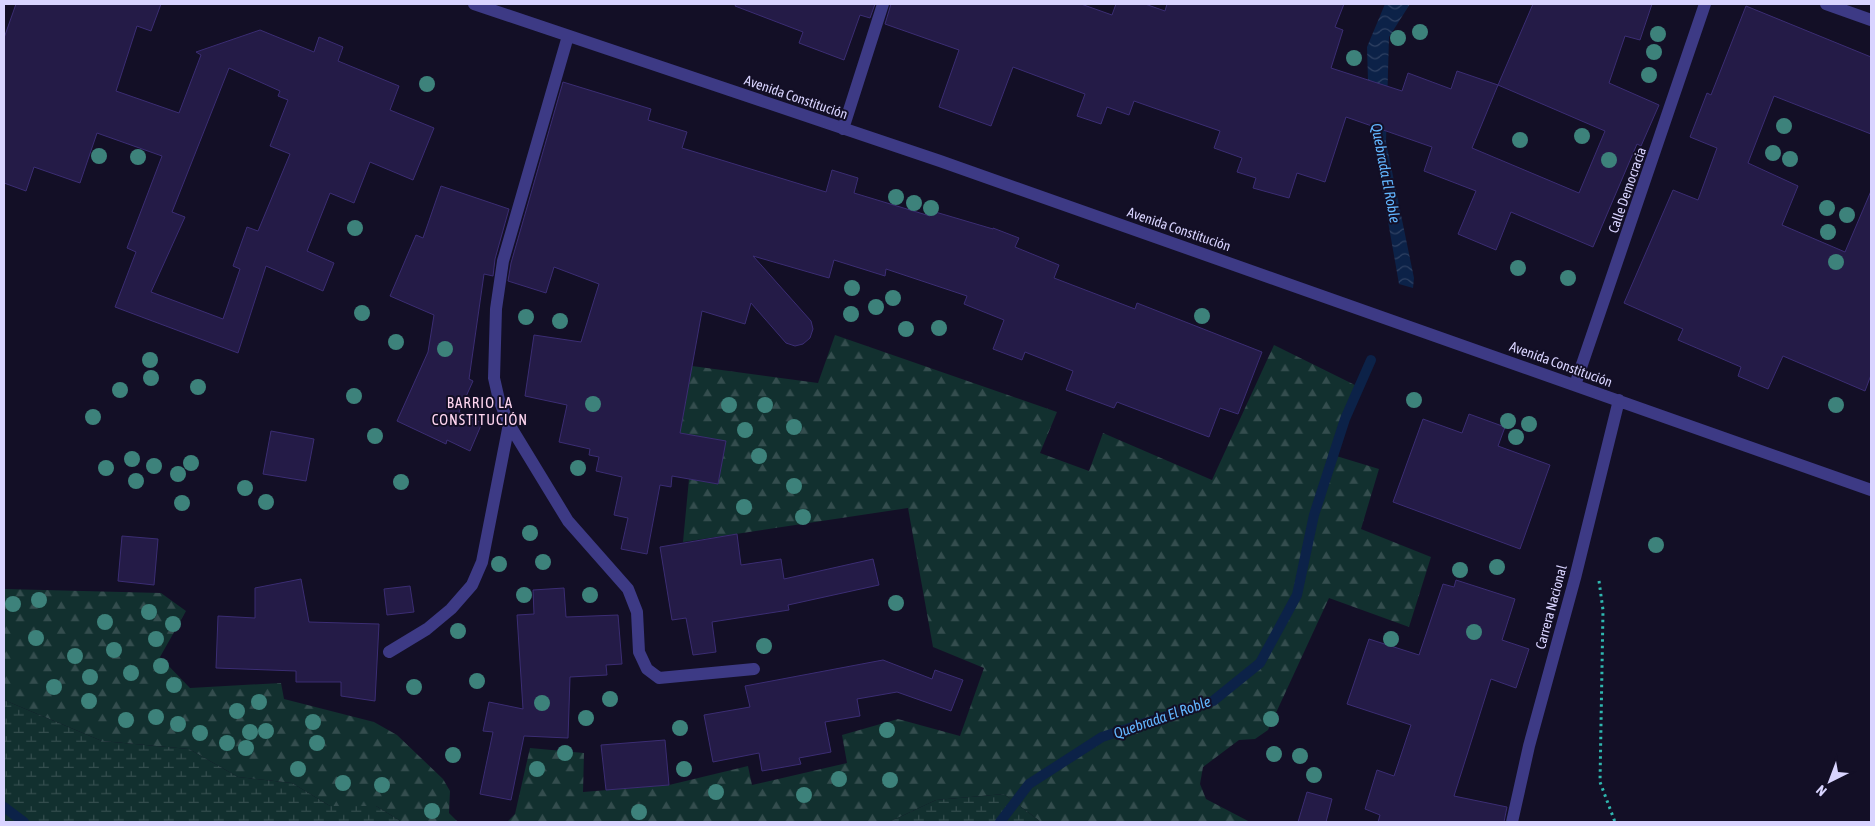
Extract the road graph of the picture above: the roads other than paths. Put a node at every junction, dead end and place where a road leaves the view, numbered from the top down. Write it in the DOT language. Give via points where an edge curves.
graph roads {
  1 [pos="474,4"];
  2 [pos="883,4"];
  3 [pos="1706,4"];
  4 [pos="1826,4"];
  5 [pos="1871,20"];
  6 [pos="568,36"];
  7 [pos="843,129"];
  8 [pos="1575,385"];
  9 [pos="1619,400"];
  10 [pos="509,424"];
  11 [pos="1871,490"];
  12 [pos="389,652"];
  13 [pos="754,669"];
  14 [pos="1512,822"];
  1 -- 6 [label="street, Avenida Constitución"];
  2 -- 7 [label="street"];
  3 -- 8 [label="street, Calle Democracia"];
  4 -- 5 [label="street"];
  6 -- 7 [label="street, Avenida Constitución"];
  6 -- 10 [label="street" via="503,261 496,309 494,378"];
  7 -- 8 [label="street, Avenida Constitución"];
  8 -- 9 [label="street, Avenida Constitución"];
  9 -- 11 [label="street, Avenida Constitución"];
  9 -- 14 [label="street, Carrera Nacional"];
  10 -- 12 [label="street" via="482,562 472,584 451,609 427,629"];
  10 -- 13 [label="street" via="568,520 628,590 637,612 639,652 647,669 659,678"];
}
